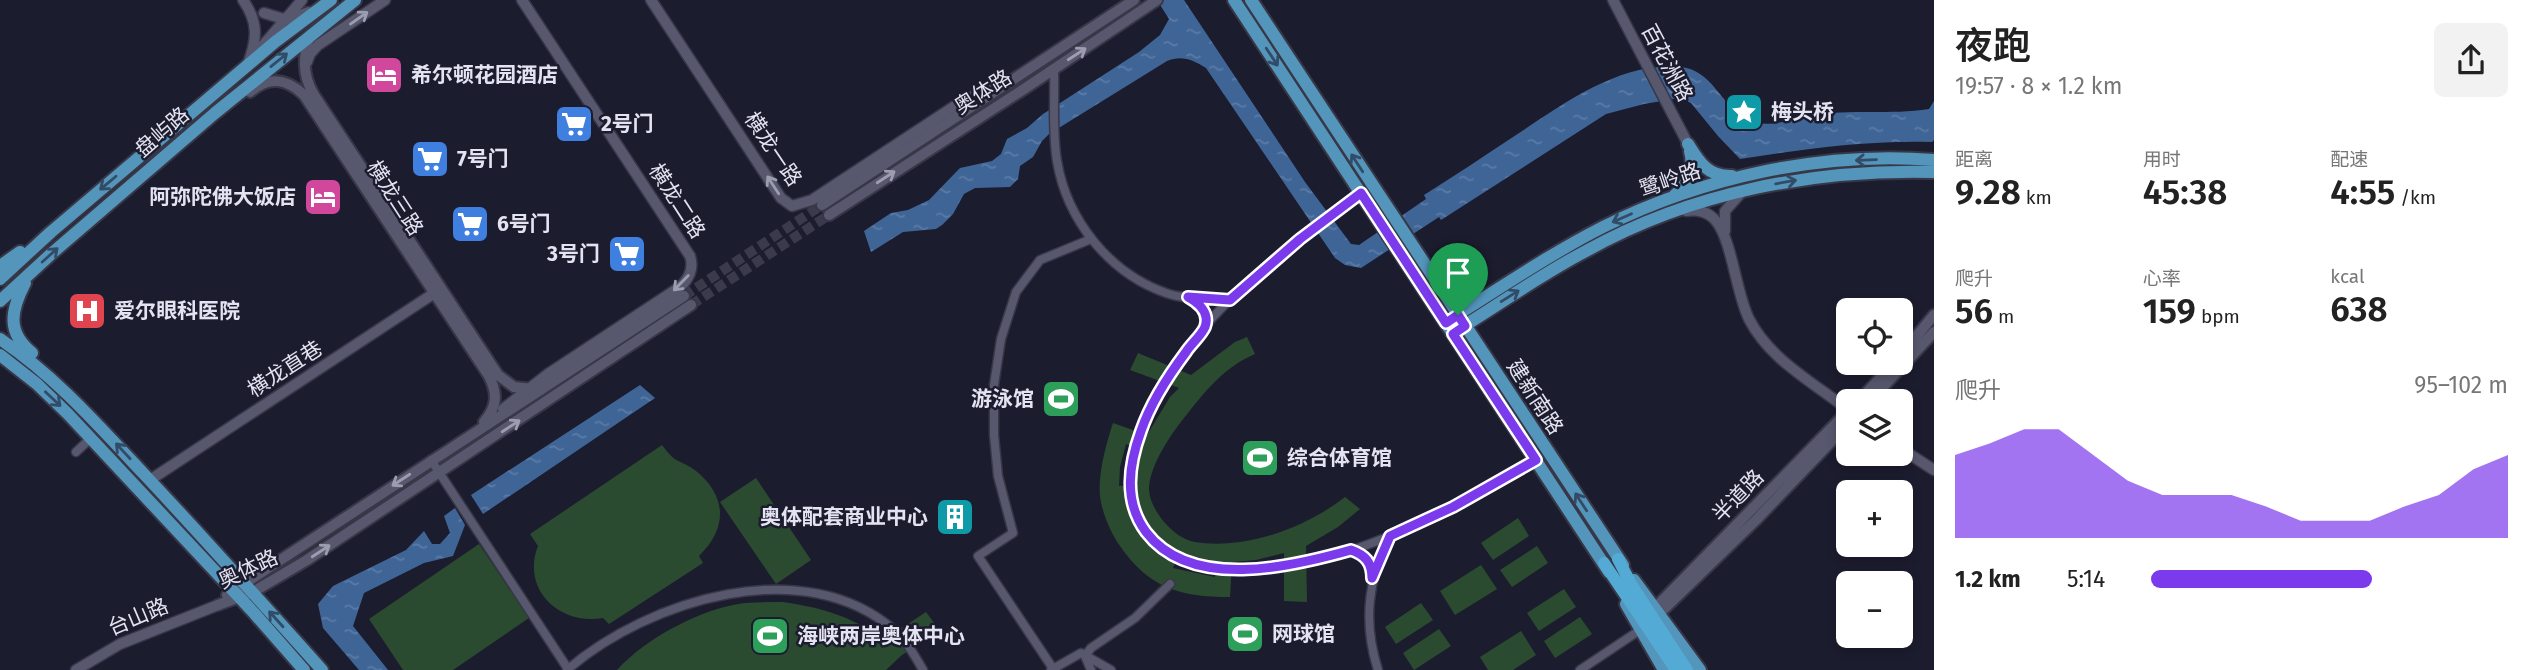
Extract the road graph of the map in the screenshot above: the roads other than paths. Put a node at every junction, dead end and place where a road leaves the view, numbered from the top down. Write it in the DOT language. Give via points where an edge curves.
graph roads {
  1 [pos="243,0"];
  2 [pos="249,0"];
  3 [pos="302,0"];
  4 [pos="355,0"];
  5 [pos="385,0"];
  6 [pos="522,0"];
  7 [pos="651,0"];
  8 [pos="1134,0"];
  9 [pos="1157,0"];
  10 [pos="1167,0"];
  11 [pos="1253,0"];
  12 [pos="1613,0"];
  13 [pos="329,1"];
  14 [pos="1235,2"];
  15 [pos="264,13"];
  16 [pos="284,19"];
  17 [pos="1122,24"];
  18 [pos="311,34"];
  19 [pos="248,64"];
  20 [pos="1054,69"];
  21 [pos="305,73"];
  22 [pos="1016,76"];
  23 [pos="196,129"];
  24 [pos="1688,144"];
  25 [pos="1934,169"];
  26 [pos="1758,173"];
  27 [pos="1744,190"];
  28 [pos="1361,193"];
  29 [pos="1669,200"];
  30 [pos="1647,222"];
  31 [pos="1091,239"];
  32 [pos="36,245"];
  33 [pos="1726,246"];
  34 [pos="0,266"];
  35 [pos="30,273"];
  36 [pos="0,279"];
  37 [pos="438,291"];
  38 [pos="1188,297"];
  39 [pos="1230,300"];
  40 [pos="0,301"];
  41 [pos="1934,315"];
  42 [pos="1461,320"];
  43 [pos="1449,328"];
  44 [pos="1204,329"];
  45 [pos="1934,332"];
  46 [pos="0,339"];
  47 [pos="1913,340"];
  48 [pos="0,355"];
  49 [pos="0,368"];
  50 [pos="22,372"];
  51 [pos="1883,375"];
  52 [pos="51,379"];
  53 [pos="528,389"];
  54 [pos="1870,389"];
  55 [pos="1881,389"];
  56 [pos="541,390"];
  57 [pos="1836,402"];
  58 [pos="1836,424"];
  59 [pos="477,431"];
  60 [pos="1836,437"];
  61 [pos="92,438"];
  62 [pos="76,452"];
  63 [pos="1913,456"];
  64 [pos="431,460"];
  65 [pos="1536,460"];
  66 [pos="1934,470"];
  67 [pos="439,473"];
  68 [pos="150,480"];
  69 [pos="1390,536"];
  70 [pos="1351,550"];
  71 [pos="1618,559"];
  72 [pos="1604,563"];
  73 [pos="1372,578"];
  74 [pos="1170,584"];
  75 [pos="249,588"];
  76 [pos="236,594"];
  77 [pos="218,605"];
  78 [pos="1657,611"];
  79 [pos="1640,631"];
  80 [pos="1085,656"];
  81 [pos="568,669"];
  82 [pos="76,670"];
  83 [pos="304,670"];
  84 [pos="322,670"];
  85 [pos="923,670"];
  86 [pos="1053,670"];
  87 [pos="1091,670"];
  88 [pos="1111,670"];
  89 [pos="1378,670"];
  90 [pos="1580,670"];
  91 [pos="1664,670"];
  92 [pos="1676,670"];
  93 [pos="1687,670"];
  94 [pos="1700,670"];
  1 -- 19 [label="street" via="257,27"];
  2 -- 15 [label="street"];
  3 -- 15 [label="street" via="284,11"];
  3 -- 16 [label="street"];
  4 -- 18 [label="main road, 盘屿路"];
  21 -- 5 [label="street, one-way" via="314,50"];
  6 -- 53 [label="street, 横龙二路, one-way" via="692,261 689,276 680,287"];
  22 -- 7 [label="street, 横龙一路, one-way" via="961,102 807,203 792,206 781,198"];
  8 -- 22 [label="main road, 奥体路"];
  9 -- 17 [label="main road, 奥体路"];
  10 -- 17 [label="main road"];
  42 -- 11 [label="main road, 建新南路, one-way"];
  12 -- 24 [label="street, 百花洲路"];
  13 -- 16 [label="street" via="297,18"];
  13 -- 19 [label="main road, 盘屿路"];
  14 -- 28 [label="main road, 建新南路, one-way"];
  15 -- 16 [label="street"];
  16 -- 19 [label="street"];
  20 -- 17 [label="main road, 奥体路, one-way"];
  18 -- 21 [label="main road"];
  23 -- 18 [label="main road, 盘屿路, one-way"];
  19 -- 32 [label="main road, 盘屿路, one-way"];
  22 -- 20 [label="main road, 奥体路, one-way" via="826,210"];
  20 -- 31 [label="street" via="1059,170 1064,190"];
  21 -- 37 [label="main road, 横龙三路" via="314,95"];
  35 -- 23 [label="main road, 盘屿路, one-way"];
  23 -- 37 [label="main road, 横龙三路" via="264,82 284,81 294,86"];
  24 -- 26 [label="main road" via="1712,173"];
  24 -- 29 [label="main road" via="1691,175"];
  25 -- 26 [label="main road, 鹭岭路, one-way" via="1838,162"];
  27 -- 25 [label="main road, 鹭岭路, one-way" via="1852,173"];
  26 -- 29 [label="main road, 鹭岭路"];
  27 -- 30 [label="main road, 鹭岭路"];
  27 -- 33 [label="street" via="1725,211"];
  28 -- 39 [label="street"];
  28 -- 43 [label="main road, 建新南路"];
  29 -- 42 [label="main road, 鹭岭路, one-way" via="1569,245"];
  30 -- 33 [label="street" via="1701,211 1715,220"];
  42 -- 30 [label="main road, 鹭岭路, one-way"];
  31 -- 38 [label="street" via="1134,276 1166,293"];
  31 -- 86 [label="street" via="1040,260 1016,292 1001,339 994,385 998,476 1013,533 978,556"];
  32 -- 34 [label="main road"];
  32 -- 36 [label="main road, 盘屿路"];
  33 -- 57 [label="street" via="1745,309 1762,338 1781,359"];
  35 -- 40 [label="main road, 盘屿路"];
  35 -- 52 [label="main road" via="13,309 14,328"];
  37 -- 53 [label="main road, 横龙三路" via="498,375 514,387"];
  37 -- 59 [label="main road, 横龙三路" via="495,391 493,411"];
  37 -- 68 [label="street, 横龙直巷"];
  38 -- 39 [label="street"];
  38 -- 44 [label="street" via="1203,309"];
  39 -- 44 [label="street"];
  41 -- 47 [label="main road"];
  42 -- 43 [label="main road, 鹭岭路"];
  71 -- 42 [label="main road, 建新南路, one-way"];
  43 -- 65 [label="main road, 建新南路"];
  44 -- 70 [label="street" via="1164,384 1138,440 1130,488 1144,530 1170,555 1225,569 1267,568"];
  45 -- 55 [label="main road"];
  46 -- 52 [label="main road"];
  48 -- 50 [label="main road"];
  49 -- 50 [label="main road"];
  50 -- 61 [label="main road, one-way"];
  51 -- 54 [label="main road"];
  68 -- 52 [label="main road, one-way"];
  53 -- 56 [label="main road, 横龙三路"];
  53 -- 59 [label="street, 横龙二路"];
  56 -- 59 [label="main road, 奥体路"];
  67 -- 56 [label="main road, 奥体路, one-way" via="688,301"];
  58 -- 78 [label="main road, 半道路"];
  59 -- 64 [label="main road, 奥体路"];
  60 -- 78 [label="main road, 半道路" via="1757,519"];
  61 -- 62 [label="street"];
  61 -- 76 [label="main road"];
  63 -- 66 [label="street"];
  64 -- 67 [label="street"];
  64 -- 75 [label="main road, 奥体路, one-way"];
  65 -- 69 [label="street"];
  65 -- 72 [label="main road, 建新南路"];
  75 -- 67 [label="main road, 奥体路, one-way" via="307,560"];
  67 -- 81 [label="street"];
  68 -- 75 [label="main road"];
  69 -- 70 [label="street"];
  69 -- 73 [label="street"];
  70 -- 73 [label="street" via="1366,558"];
  71 -- 78 [label="main road, 建新南路"];
  71 -- 93 [label="highway"];
  72 -- 79 [label="main road, 建新南路"];
  72 -- 92 [label="highway"];
  73 -- 89 [label="street" via="1368,614"];
  74 -- 80 [label="street"];
  75 -- 76 [label="main road, 奥体路"];
  84 -- 75 [label="main road, one-way"];
  76 -- 77 [label="main road, 奥体路"];
  76 -- 83 [label="main road"];
  77 -- 82 [label="street, 台山路" via="120,644"];
  78 -- 94 [label="main road, 建新南路"];
  79 -- 90 [label="street"];
  79 -- 91 [label="main road, 建新南路"];
  80 -- 86 [label="street" via="1076,655"];
  80 -- 87 [label="street"];
  80 -- 88 [label="street"];
  81 -- 85 [label="street" via="611,638 658,614 720,596 769,591 818,594 855,607 894,630"];
}
